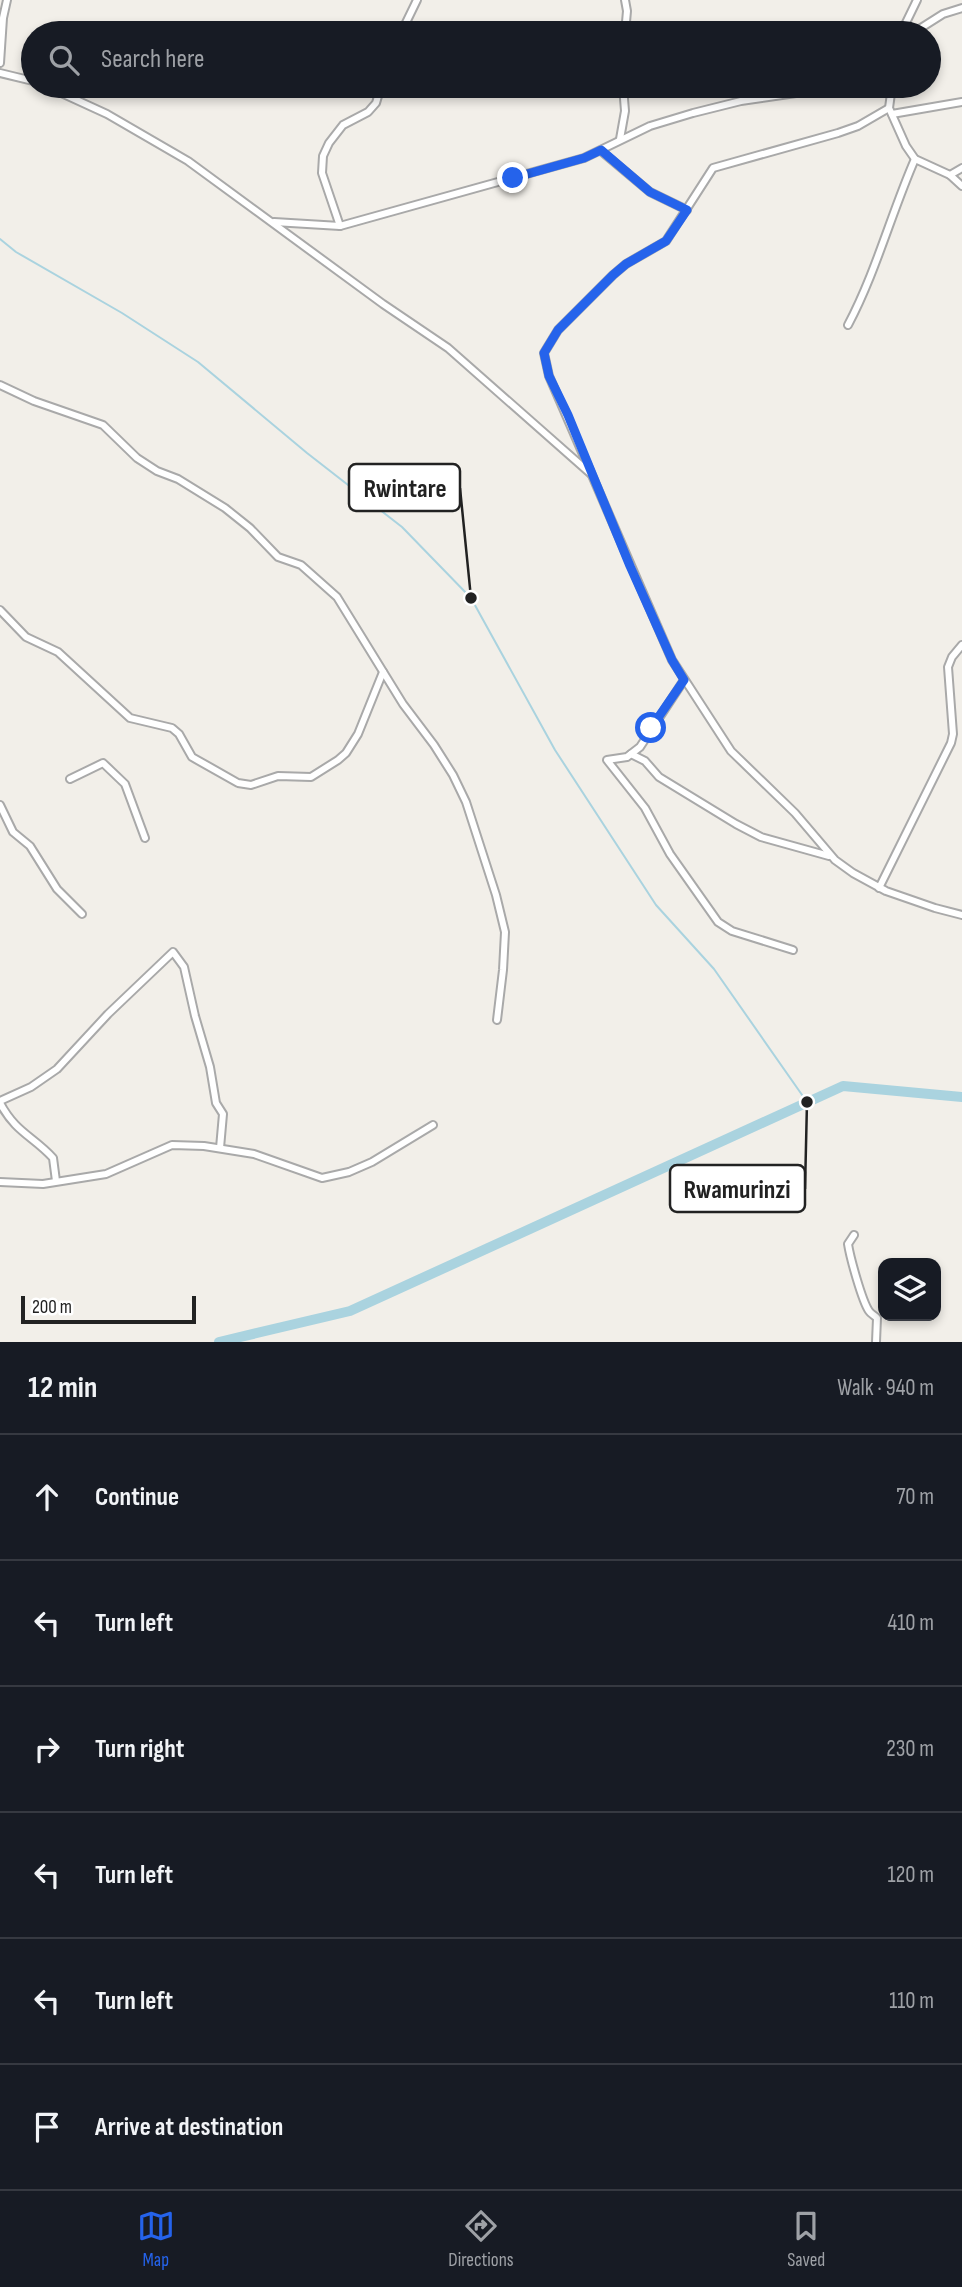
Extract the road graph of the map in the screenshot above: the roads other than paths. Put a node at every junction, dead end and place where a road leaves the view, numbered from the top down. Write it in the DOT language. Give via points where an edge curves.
graph roads {
  1 [pos="7,0"];
  2 [pos="417,0"];
  3 [pos="625,0"];
  4 [pos="916,0"];
  5 [pos="962,8"];
  6 [pos="1,17"];
  7 [pos="407,21"];
  8 [pos="626,21"];
  9 [pos="906,21"];
  10 [pos="932,21"];
  11 [pos="0,63"];
  12 [pos="0,73"];
  13 [pos="21,78"];
  14 [pos="72,98"];
  15 [pos="377,98"];
  16 [pos="624,98"];
  17 [pos="762,98"];
  18 [pos="892,98"];
  19 [pos="962,102"];
  20 [pos="891,111"];
  21 [pos="620,139"];
  22 [pos="601,150"];
  23 [pos="915,159"];
  24 [pos="962,168"];
  25 [pos="950,174"];
  26 [pos="962,186"];
  27 [pos="687,210"];
  28 [pos="272,222"];
  29 [pos="340,226"];
  30 [pos="848,325"];
  31 [pos="0,385"];
  32 [pos="592,475"];
  33 [pos="0,610"];
  34 [pos="962,645"];
  35 [pos="383,671"];
  36 [pos="684,680"];
  37 [pos="631,754"];
  38 [pos="70,779"];
  39 [pos="0,805"];
  40 [pos="145,838"];
  41 [pos="832,856"];
  42 [pos="879,888"];
  43 [pos="82,914"];
  44 [pos="962,915"];
  45 [pos="793,950"];
  46 [pos="497,1020"];
  47 [pos="0,1102"];
  48 [pos="433,1125"];
  49 [pos="220,1148"];
  50 [pos="55,1181"];
  51 [pos="0,1182"];
  52 [pos="854,1235"];
  53 [pos="876,1342"];
  1 -- 6 [label="street"];
  2 -- 7 [label="street"];
  3 -- 8 [label="street"];
  4 -- 9 [label="street"];
  5 -- 10 [label="street"];
  6 -- 11 [label="street"];
  12 -- 13 [label="street"];
  14 -- 28 [label="street" via="188,161"];
  15 -- 29 [label="street" via="368,111 343,125 323,156 322,173"];
  16 -- 21 [label="street"];
  17 -- 21 [label="street" via="693,113"];
  18 -- 20 [label="street"];
  19 -- 20 [label="street"];
  20 -- 23 [label="street"];
  20 -- 27 [label="street" via="838,133 719,164 707,174"];
  21 -- 22 [label="street"];
  22 -- 27 [label="street" via="650,192"];
  22 -- 29 [label="street" via="540,172"];
  23 -- 25 [label="street"];
  23 -- 30 [label="street"];
  24 -- 25 [label="street"];
  25 -- 26 [label="street"];
  27 -- 32 [label="street" via="666,241 613,275 546,347 549,376"];
  28 -- 29 [label="street"];
  28 -- 32 [label="street" via="448,348"];
  31 -- 35 [label="street" via="103,425 137,458 225,508 278,557 302,565 337,597"];
  32 -- 36 [label="street"];
  33 -- 35 [label="street" via="26,637 58,652 130,718 172,727 192,757 232,781 248,785 278,776 311,777 338,760 358,734"];
  34 -- 42 [label="street" via="948,667 951,743"];
  35 -- 46 [label="street" via="453,775 472,819 505,932"];
  36 -- 37 [label="street"];
  36 -- 41 [label="street" via="731,751"];
  37 -- 41 [label="street" via="659,777 761,837"];
  37 -- 45 [label="street" via="607,760 645,808 712,915 732,931"];
  38 -- 40 [label="street" via="103,763 125,784"];
  39 -- 43 [label="street" via="13,832 30,846 57,889"];
  41 -- 42 [label="street"];
  42 -- 44 [label="street"];
  47 -- 49 [label="street" via="57,1069 173,952 184,967 216,1103 223,1114"];
  47 -- 50 [label="street" via="23,1134 53,1158"];
  48 -- 49 [label="street" via="349,1172 322,1178 254,1154"];
  49 -- 50 [label="street" via="172,1145 106,1174"];
  50 -- 51 [label="street"];
  52 -- 53 [label="street" via="849,1249 869,1311 877,1318"];
}
